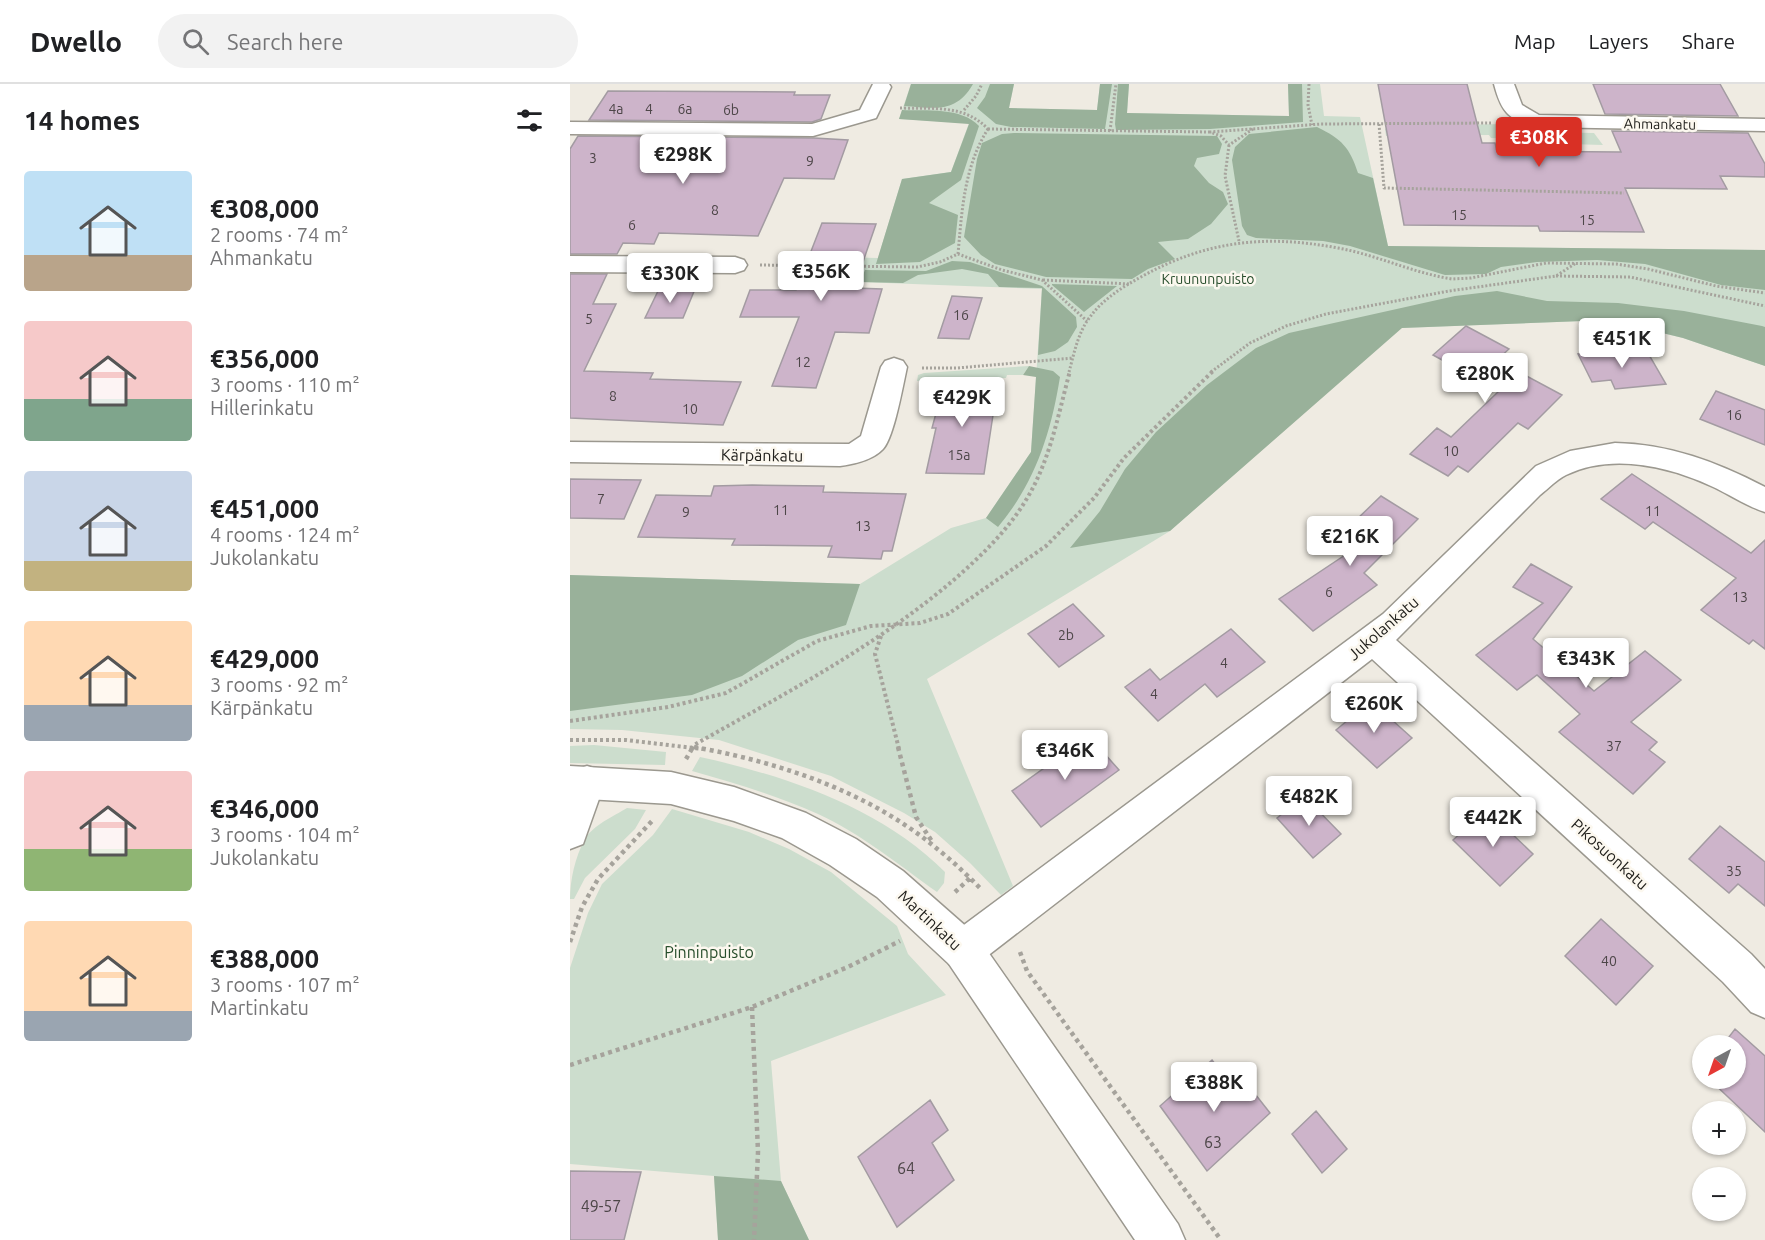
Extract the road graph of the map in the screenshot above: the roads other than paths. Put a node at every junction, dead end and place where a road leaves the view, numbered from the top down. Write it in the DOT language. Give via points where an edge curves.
graph roads {
  1 [pos="1504,84"];
  2 [pos="881,87"];
  3 [pos="1765,125"];
  4 [pos="570,128"];
  5 [pos="570,264"];
  6 [pos="735,265"];
  7 [pos="894,367"];
  8 [pos="570,452"];
  9 [pos="1765,501"];
  10 [pos="1373,640"];
  11 [pos="579,782"];
  12 [pos="570,832"];
  13 [pos="963,950"];
  14 [pos="1765,998"];
  15 [pos="1162,1240"];
  1 -- 3 [label="street, Ahmankatu" via="1511,107 1521,116 1539,121"];
  2 -- 4 [label="street" via="869,114 813,130"];
  5 -- 6 [label="street"];
  7 -- 8 [label="street, Kärpänkatu" via="874,441 853,454"];
  9 -- 10 [label="street, Jukolankatu" via="1685,462 1653,454 1622,453 1572,461 1551,470 1530,487"];
  10 -- 13 [label="street, Jukolankatu"];
  10 -- 14 [label="street, Pikosuonkatu" via="1737,968"];
  11 -- 12 [label="street"];
  11 -- 13 [label="street, Martinkatu" via="671,788 793,825 890,884"];
  13 -- 15 [label="street, Martinkatu"];
}
